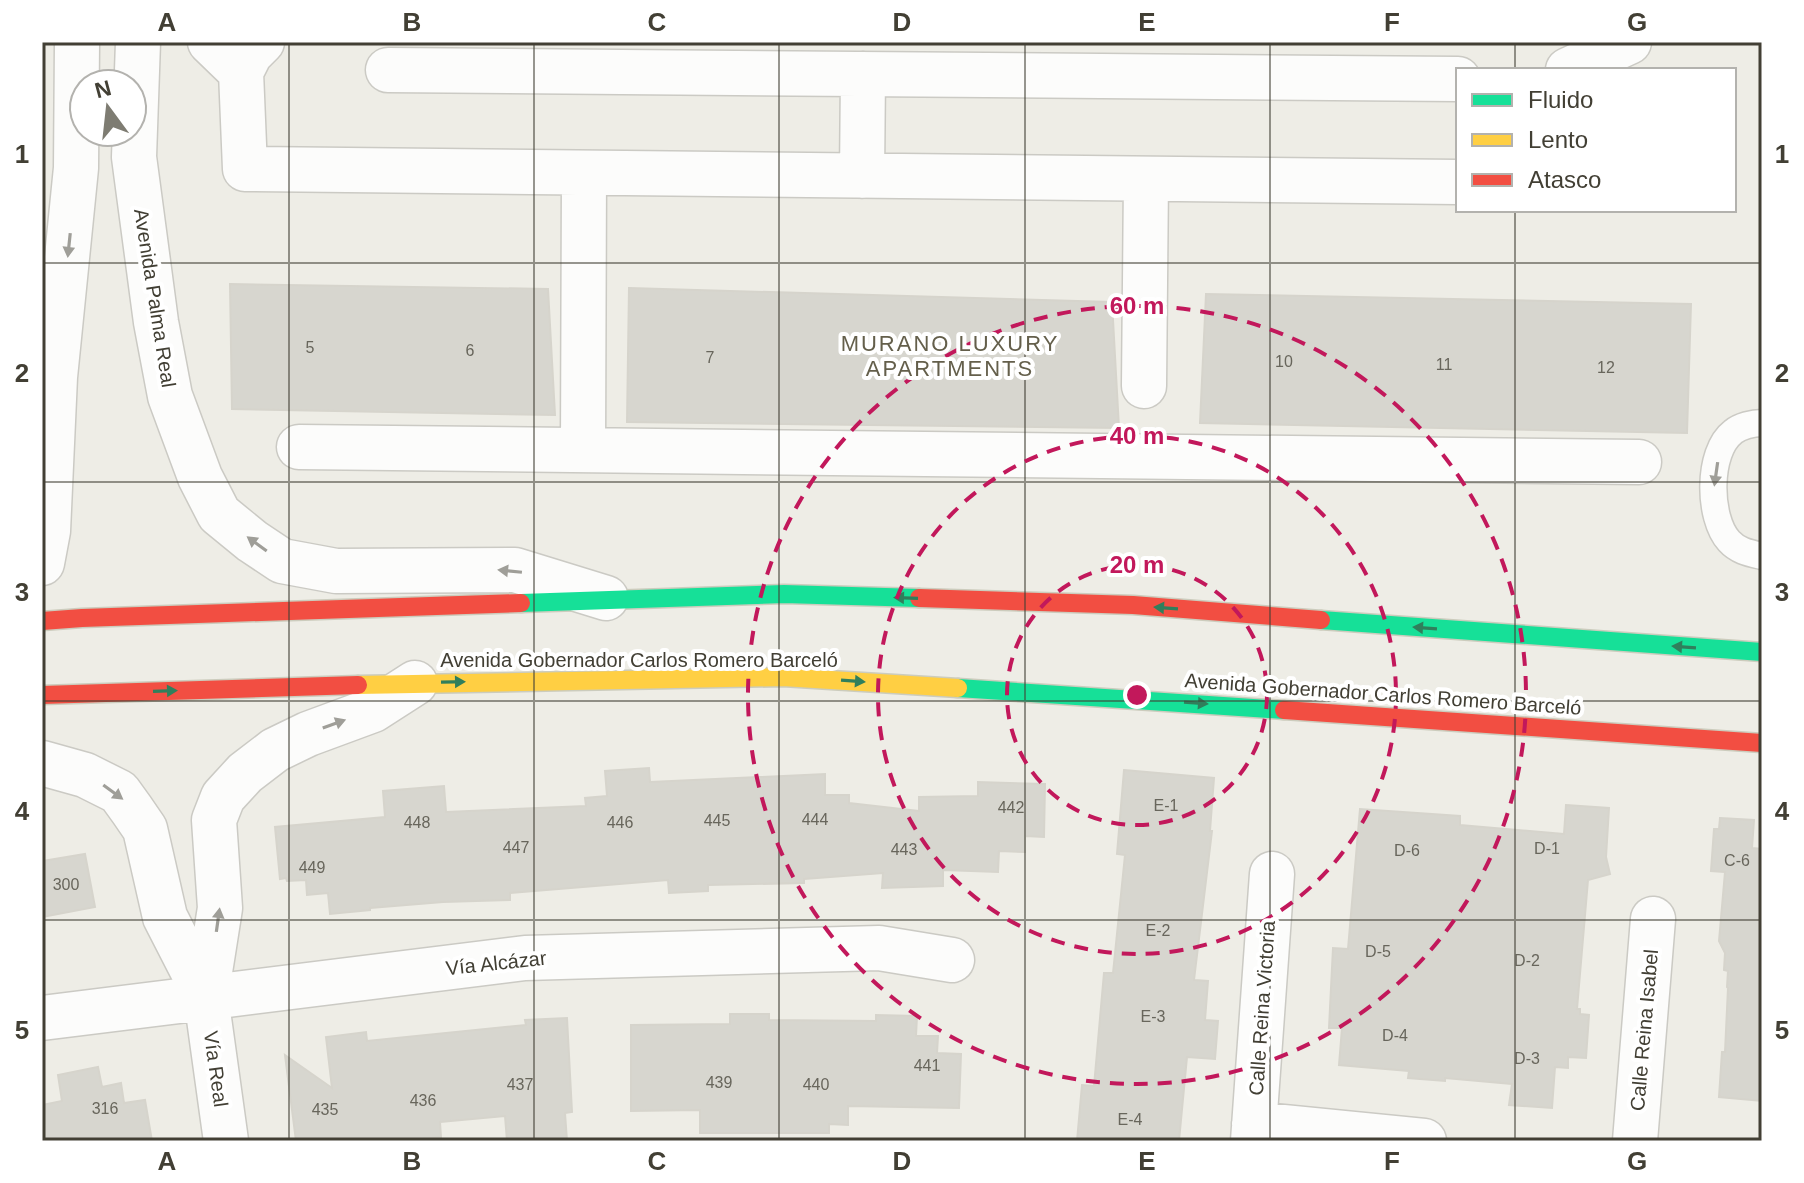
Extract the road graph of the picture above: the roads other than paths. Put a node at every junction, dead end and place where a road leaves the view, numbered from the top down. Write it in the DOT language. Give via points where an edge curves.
graph roads {
  1 [pos="77,42"];
  2 [pos="138,42"];
  3 [pos="210,42"];
  4 [pos="1629,42"];
  5 [pos="252,57"];
  6 [pos="1581,67"];
  7 [pos="388,70"];
  8 [pos="863,74"];
  9 [pos="1456,79"];
  10 [pos="584,173"];
  11 [pos="862,176"];
  12 [pos="1146,179"];
  13 [pos="1456,182"];
  14 [pos="49,378"];
  15 [pos="1144,386"];
  16 [pos="1762,423"];
  17 [pos="299,447"];
  18 [pos="583,450"];
  19 [pos="1639,462"];
  20 [pos="1762,556"];
  21 [pos="42,563"];
  22 [pos="612,599"];
  23 [pos="42,621"];
  24 [pos="1762,652"];
  25 [pos="415,683"];
  26 [pos="42,695"];
  27 [pos="1762,743"];
  28 [pos="42,763"];
  29 [pos="1272,874"];
  30 [pos="1653,919"];
  31 [pos="952,960"];
  32 [pos="206,997"];
  33 [pos="42,1018"];
  34 [pos="1253,1133"];
  35 [pos="226,1141"];
  36 [pos="1424,1141"];
  37 [pos="1635,1141"];
  1 -- 14 [label="street, one-way" via="76,168"];
  22 -- 2 [label="street, Avenida Palma Real, one-way" via="515,570 336,571 282,561 219,514 170,396 156,322 134,157"];
  3 -- 5 [label="street"];
  4 -- 6 [label="street"];
  5 -- 10 [label="street" via="245,169"];
  7 -- 8 [label="street"];
  8 -- 9 [label="street"];
  8 -- 11 [label="street"];
  10 -- 11 [label="street"];
  10 -- 18 [label="street"];
  11 -- 12 [label="street"];
  12 -- 13 [label="street"];
  12 -- 15 [label="street"];
  14 -- 21 [label="street" via="48,531"];
  16 -- 20 [label="lane, one-way" via="1733,431 1722,445 1714,474 1714,509 1722,532 1740,551"];
  17 -- 18 [label="street"];
  18 -- 19 [label="street"];
  22 -- 23 [label="main road"];
  24 -- 22 [label="main road, one-way" via="1133,605 784,594"];
  26 -- 25 [label="main road, Avenida Gobernador Carlos Romero Barceló, one-way"];
  25 -- 27 [label="main road, Avenida Gobernador Carlos Romero Barceló, one-way" via="783,677"];
  32 -- 25 [label="street, one-way" via="220,908 214,820 223,797 275,750 373,710"];
  28 -- 32 [label="street, one-way" via="119,792 132,810 145,829 165,917"];
  29 -- 34 [label="street, Calle Reina Victoria"];
  30 -- 37 [label="street, Calle Reina Isabel"];
  31 -- 32 [label="street, Vía Alcázar" via="879,948 525,958"];
  32 -- 33 [label="street, Vía Alcázar"];
  32 -- 35 [label="street, Vía Real"];
  34 -- 36 [label="street"];
}
